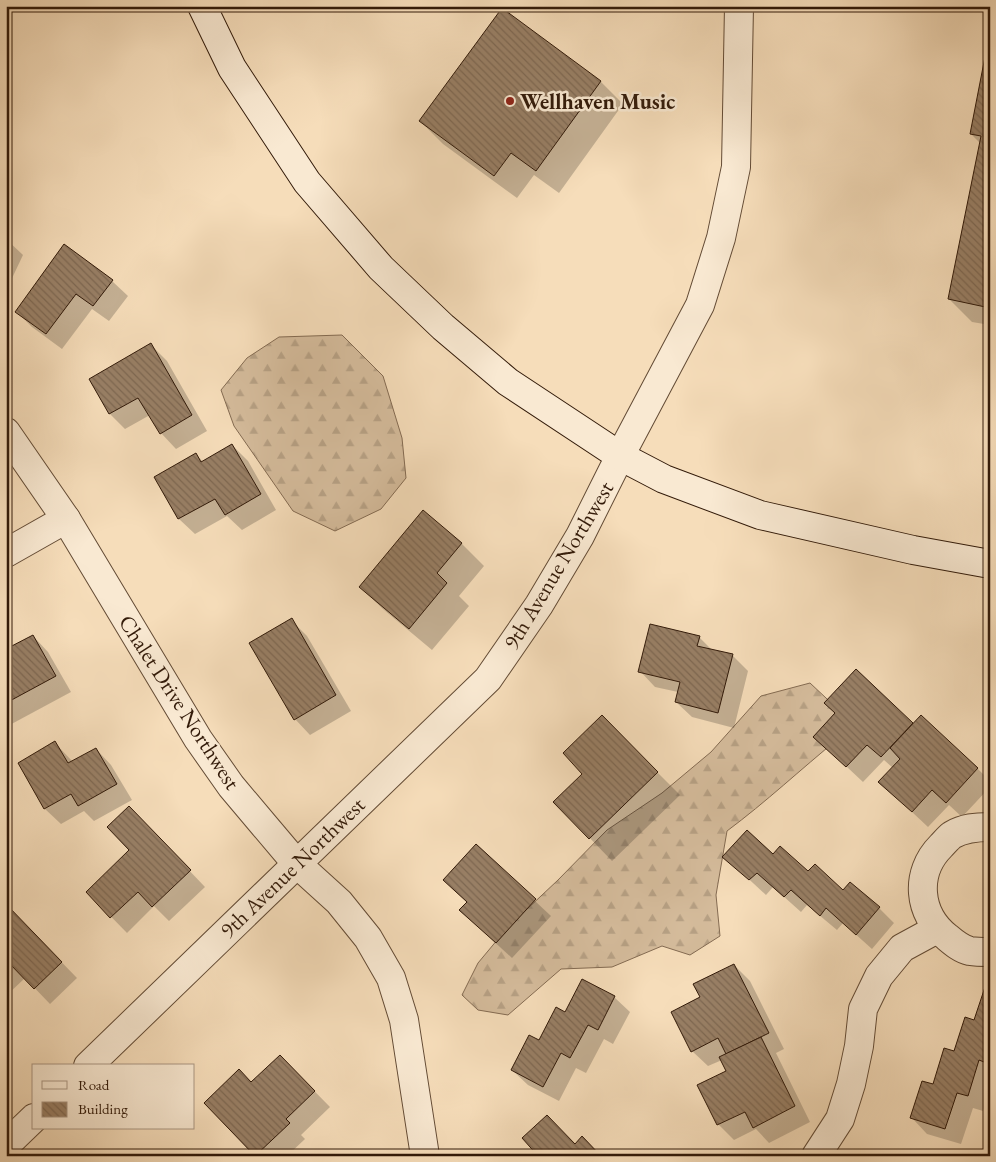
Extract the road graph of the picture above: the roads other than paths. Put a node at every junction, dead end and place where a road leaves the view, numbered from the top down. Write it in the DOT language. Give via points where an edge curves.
graph roads {
  1 [pos="202,6"];
  2 [pos="738,6"];
  3 [pos="6,432"];
  4 [pos="620,456"];
  5 [pos="66,519"];
  6 [pos="6,553"];
  7 [pos="990,564"];
  8 [pos="990,827"];
  9 [pos="296,863"];
  10 [pos="936,929"];
  11 [pos="990,952"];
  12 [pos="90,1064"];
  13 [pos="32,1120"];
  14 [pos="6,1145"];
  15 [pos="425,1156"];
  16 [pos="816,1156"];
  1 -- 4 [label="street" via="232,68 307,182 381,268 508,382"];
  2 -- 4 [label="street, 9th Avenue Northwest" via="736,167 721,238 700,305"];
  3 -- 5 [label="street, Chalet Drive Northwest"];
  4 -- 7 [label="street" via="664,479 760,515"];
  4 -- 9 [label="street, 9th Avenue Northwest" via="580,536 539,605 488,679"];
  5 -- 6 [label="street"];
  5 -- 9 [label="street, Chalet Drive Northwest" via="198,739 231,786"];
  8 -- 10 [label="street" via="972,827 951,836 933,854 924,874 923,899"];
  9 -- 12 [label="street, 9th Avenue Northwest"];
  9 -- 15 [label="street, Chalet Drive Northwest" via="338,902 368,938 391,978 404,1020"];
  10 -- 11 [label="street" via="959,947"];
  10 -- 16 [label="street" via="902,948 879,976 863,1009 859,1046 840,1119"];
  13 -- 14 [label="street"];
}
